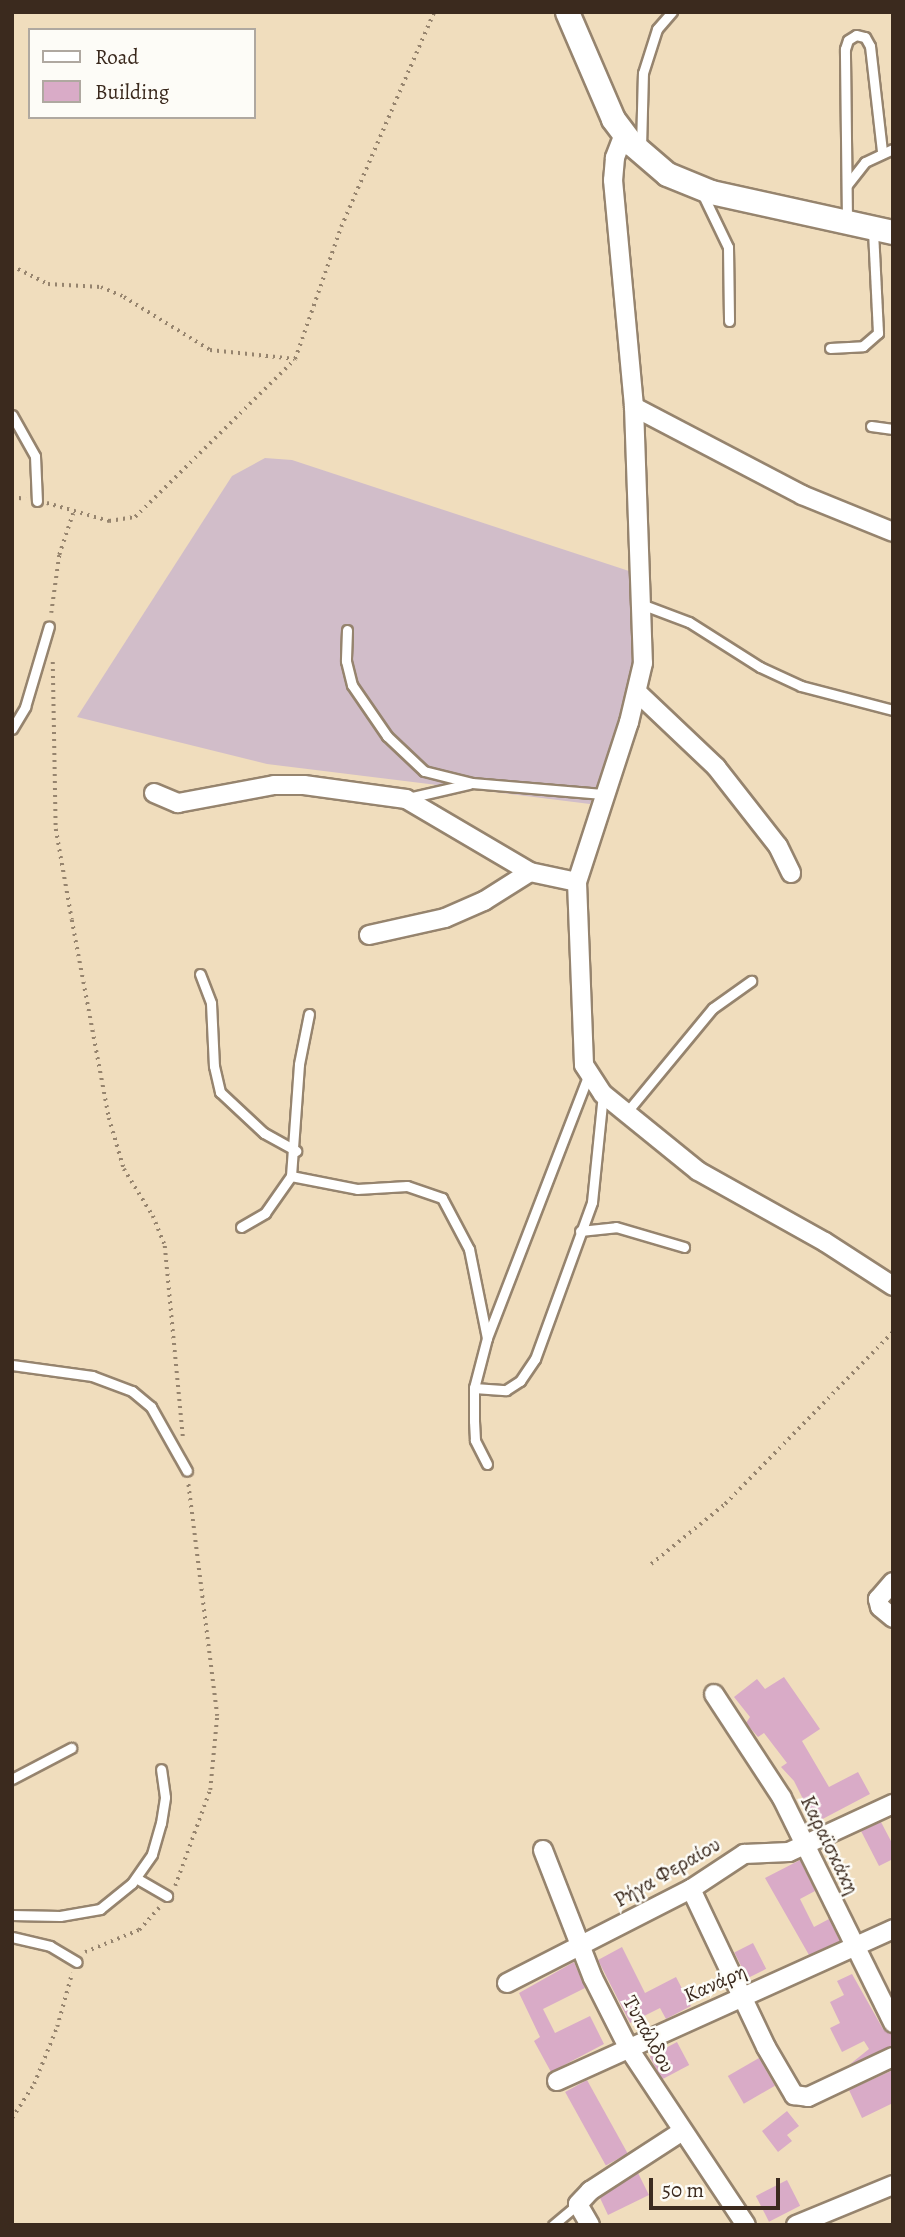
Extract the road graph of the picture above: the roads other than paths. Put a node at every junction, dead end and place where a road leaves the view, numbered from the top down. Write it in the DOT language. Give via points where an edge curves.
graph roads {
  1 [pos="567,12"];
  2 [pos="672,12"];
  3 [pos="624,134"];
  4 [pos="893,149"];
  5 [pos="882,152"];
  6 [pos="641,153"];
  7 [pos="846,186"];
  8 [pos="699,188"];
  9 [pos="847,221"];
  10 [pos="883,230"];
  11 [pos="729,321"];
  12 [pos="830,348"];
  13 [pos="634,407"];
  14 [pos="12,415"];
  15 [pos="871,426"];
  16 [pos="893,429"];
  17 [pos="37,501"];
  18 [pos="893,532"];
  19 [pos="641,604"];
  20 [pos="49,626"];
  21 [pos="347,631"];
  22 [pos="638,693"];
  23 [pos="893,710"];
  24 [pos="12,729"];
  25 [pos="472,783"];
  26 [pos="154,793"];
  27 [pos="603,794"];
  28 [pos="406,799"];
  29 [pos="530,873"];
  30 [pos="791,873"];
  31 [pos="577,882"];
  32 [pos="369,934"];
  33 [pos="200,974"];
  34 [pos="751,981"];
  35 [pos="309,1014"];
  36 [pos="588,1076"];
  37 [pos="603,1094"];
  38 [pos="625,1115"];
  39 [pos="296,1151"];
  40 [pos="291,1176"];
  41 [pos="242,1227"];
  42 [pos="580,1231"];
  43 [pos="684,1247"];
  44 [pos="893,1286"];
  45 [pos="487,1338"];
  46 [pos="12,1365"];
  47 [pos="474,1388"];
  48 [pos="487,1464"];
  49 [pos="187,1471"];
  50 [pos="893,1582"];
  51 [pos="893,1618"];
  52 [pos="714,1694"];
  53 [pos="71,1748"];
  54 [pos="160,1769"];
  55 [pos="12,1779"];
  56 [pos="893,1804"];
  57 [pos="806,1846"];
  58 [pos="543,1850"];
  59 [pos="136,1878"];
  60 [pos="691,1889"];
  61 [pos="167,1896"];
  62 [pos="12,1915"];
  63 [pos="893,1929"];
  64 [pos="12,1937"];
  65 [pos="580,1947"];
  66 [pos="855,1947"];
  67 [pos="77,1962"];
  68 [pos="507,1983"];
  69 [pos="741,1996"];
  70 [pos="893,2023"];
  71 [pos="629,2049"];
  72 [pos="893,2056"];
  73 [pos="557,2081"];
  74 [pos="681,2132"];
  75 [pos="893,2185"];
  76 [pos="578,2204"];
  77 [pos="733,2206"];
  78 [pos="553,2225"];
  79 [pos="590,2225"];
  80 [pos="727,2225"];
  81 [pos="746,2225"];
  82 [pos="796,2225"];
  1 -- 3 [label="street" via="606,104"];
  2 -- 6 [label="lane" via="657,29 643,73"];
  3 -- 6 [label="street"];
  3 -- 13 [label="street" via="613,180"];
  4 -- 5 [label="lane"];
  5 -- 7 [label="lane" via="865,162"];
  5 -- 7 [label="lane" via="870,46 865,37 856,35 845,49"];
  6 -- 8 [label="street" via="667,174"];
  7 -- 9 [label="lane"];
  8 -- 9 [label="street"];
  8 -- 11 [label="lane" via="728,247"];
  9 -- 10 [label="street"];
  10 -- 12 [label="lane" via="878,333 863,345"];
  13 -- 18 [label="street" via="802,495"];
  13 -- 19 [label="street"];
  14 -- 17 [label="lane" via="35,456"];
  15 -- 16 [label="lane"];
  19 -- 22 [label="street" via="643,663"];
  19 -- 23 [label="lane" via="689,622 801,687"];
  20 -- 24 [label="lane" via="26,706"];
  21 -- 25 [label="lane" via="346,661 352,685 387,736 424,771"];
  22 -- 27 [label="street"];
  22 -- 30 [label="street" via="716,767 778,846"];
  25 -- 27 [label="lane"];
  25 -- 28 [label="lane"];
  26 -- 28 [label="street" via="178,803 274,785 304,785"];
  27 -- 31 [label="street"];
  28 -- 29 [label="street"];
  29 -- 31 [label="street"];
  29 -- 32 [label="street" via="444,918"];
  31 -- 36 [label="street" via="583,1051"];
  33 -- 39 [label="lane" via="211,1003 220,1093 264,1133"];
  34 -- 38 [label="lane" via="713,1008"];
  35 -- 39 [label="lane" via="299,1064"];
  36 -- 37 [label="street"];
  36 -- 45 [label="lane"];
  37 -- 38 [label="street"];
  37 -- 42 [label="lane" via="599,1171"];
  38 -- 44 [label="street" via="724,1188 825,1242"];
  39 -- 40 [label="lane"];
  40 -- 41 [label="lane" via="265,1213"];
  40 -- 45 [label="lane" via="357,1189 407,1186 442,1198 469,1249"];
  42 -- 43 [label="lane" via="616,1227"];
  42 -- 47 [label="lane" via="535,1359 520,1381 506,1390"];
  45 -- 47 [label="lane"];
  46 -- 49 [label="lane" via="92,1376 132,1391 151,1408"];
  47 -- 48 [label="lane" via="475,1440"];
  50 -- 51 [label="street" via="878,1599"];
  52 -- 57 [label="street, Καραϊσκάκη" via="772,1780"];
  53 -- 55 [label="lane"];
  54 -- 59 [label="lane" via="165,1797 161,1823 152,1854"];
  56 -- 57 [label="street, Ρήγα Φεραίου"];
  57 -- 60 [label="street, Ρήγα Φεραίου" via="772,1855 747,1853"];
  57 -- 66 [label="street, Καραϊσκάκη"];
  58 -- 65 [label="street, Τυπάλδου"];
  59 -- 61 [label="lane"];
  59 -- 62 [label="lane" via="100,1909 60,1916"];
  60 -- 65 [label="street, Ρήγα Φεραίου"];
  60 -- 69 [label="street"];
  63 -- 66 [label="street, Κανάρη"];
  64 -- 67 [label="lane" via="50,1946"];
  65 -- 68 [label="street, Ρήγα Φεραίου"];
  65 -- 71 [label="street, Τυπάλδου"];
  66 -- 69 [label="street, Κανάρη"];
  66 -- 70 [label="street, Καραϊσκάκη"];
  69 -- 71 [label="street, Κανάρη"];
  69 -- 72 [label="street" via="788,2088 801,2097"];
  71 -- 73 [label="street, Κανάρη"];
  71 -- 74 [label="street, Τυπάλδου"];
  74 -- 76 [label="street"];
  74 -- 77 [label="street, Τυπάλδου"];
  75 -- 82 [label="street"];
  76 -- 78 [label="lane"];
  76 -- 79 [label="street"];
  77 -- 80 [label="street"];
  77 -- 81 [label="street, Τυπάλδου"];
}
